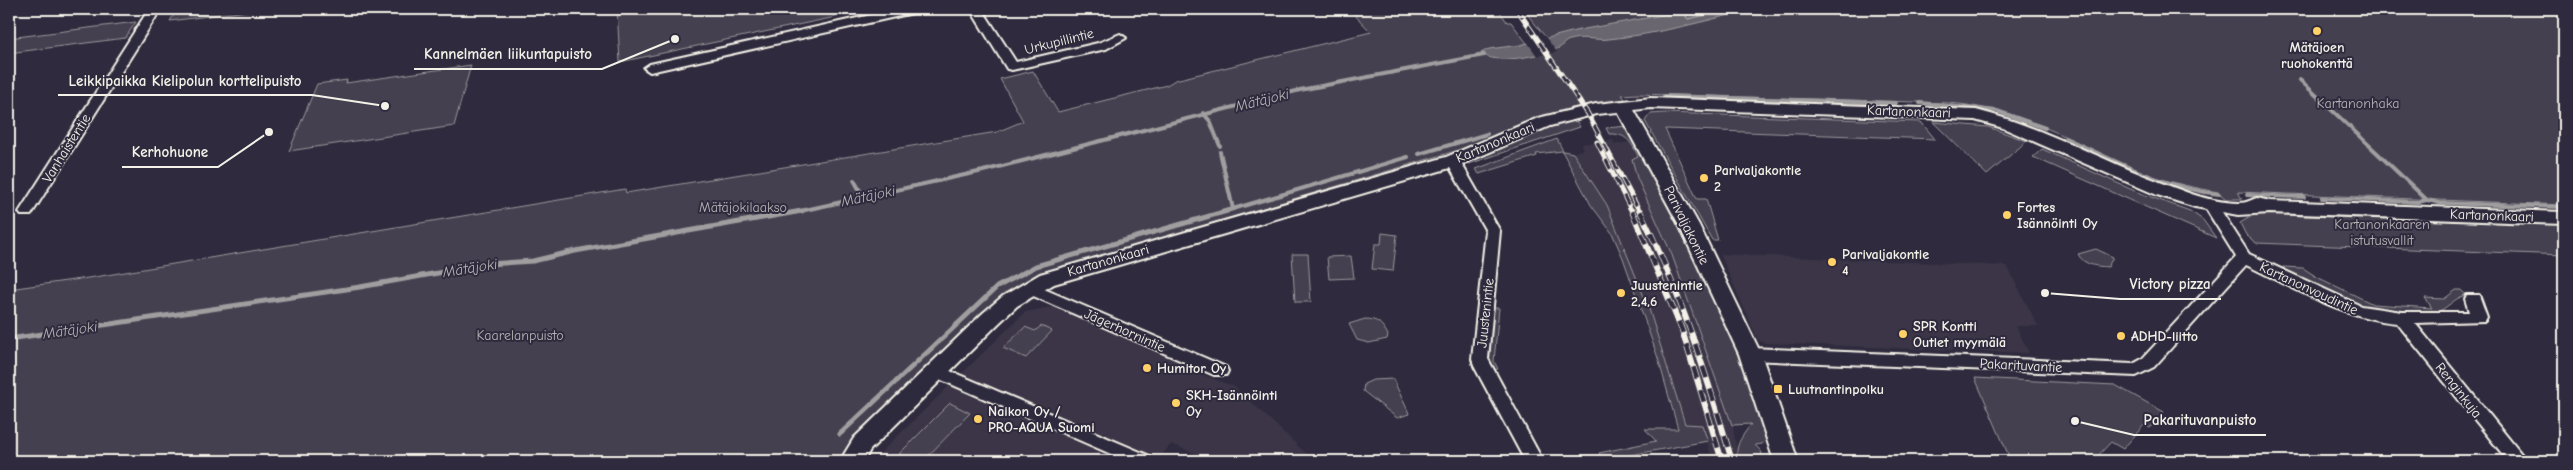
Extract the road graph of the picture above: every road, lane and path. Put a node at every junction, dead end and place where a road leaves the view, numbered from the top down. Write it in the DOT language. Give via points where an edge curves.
graph roads {
  1 [pos="155,9"];
  2 [pos="913,9"];
  3 [pos="976,9"];
  4 [pos="1120,38"];
  5 [pos="650,68"];
  6 [pos="1622,105"];
  7 [pos="1454,161"];
  8 [pos="2210,204"];
  9 [pos="26,212"];
  10 [pos="2564,218"];
  11 [pos="2244,258"];
  12 [pos="1030,288"];
  13 [pos="2473,299"];
  14 [pos="2402,318"];
  15 [pos="1750,354"];
  16 [pos="936,371"];
  17 [pos="1220,371"];
  18 [pos="852,461"];
  19 [pos="1144,461"];
  20 [pos="1534,461"];
  21 [pos="1786,461"];
  22 [pos="2518,461"];
  1 -- 9 [label="street, Vanhaistentie"];
  2 -- 5 [label="street"];
  3 -- 4 [label="street, Urkupillintie" via="1012,66 1024,66 1102,46"];
  6 -- 7 [label="street, Kartanonkaari" via="1544,122"];
  6 -- 8 [label="street, Kartanonkaari" via="1976,115 2013,124 2166,191"];
  6 -- 15 [label="street, Parivaljakontie" via="1689,225"];
  7 -- 12 [label="street, Kartanonkaari" via="1077,269"];
  7 -- 20 [label="street, Juustenintie" via="1493,231 1480,359"];
  8 -- 10 [label="street, Kartanonkaari" via="2235,210 2270,207"];
  8 -- 11 [label="street, Kartanonvoudintie"];
  11 -- 14 [label="street, Kartanonvoudintie" via="2363,313"];
  11 -- 15 [label="street, Pakarituvantie" via="2148,363 2136,370"];
  12 -- 16 [label="street, Kartanonkaari" via="991,318"];
  12 -- 17 [label="street, Jägerhornintie"];
  13 -- 14 [label="street, Kartanonvoudintie" via="2479,317"];
  14 -- 22 [label="street, Renginkuja"];
  15 -- 21 [label="street, Parivaljakontie"];
  16 -- 18 [label="street, Kartanonkaari" via="862,444"];
  16 -- 19 [label="street"];
}
